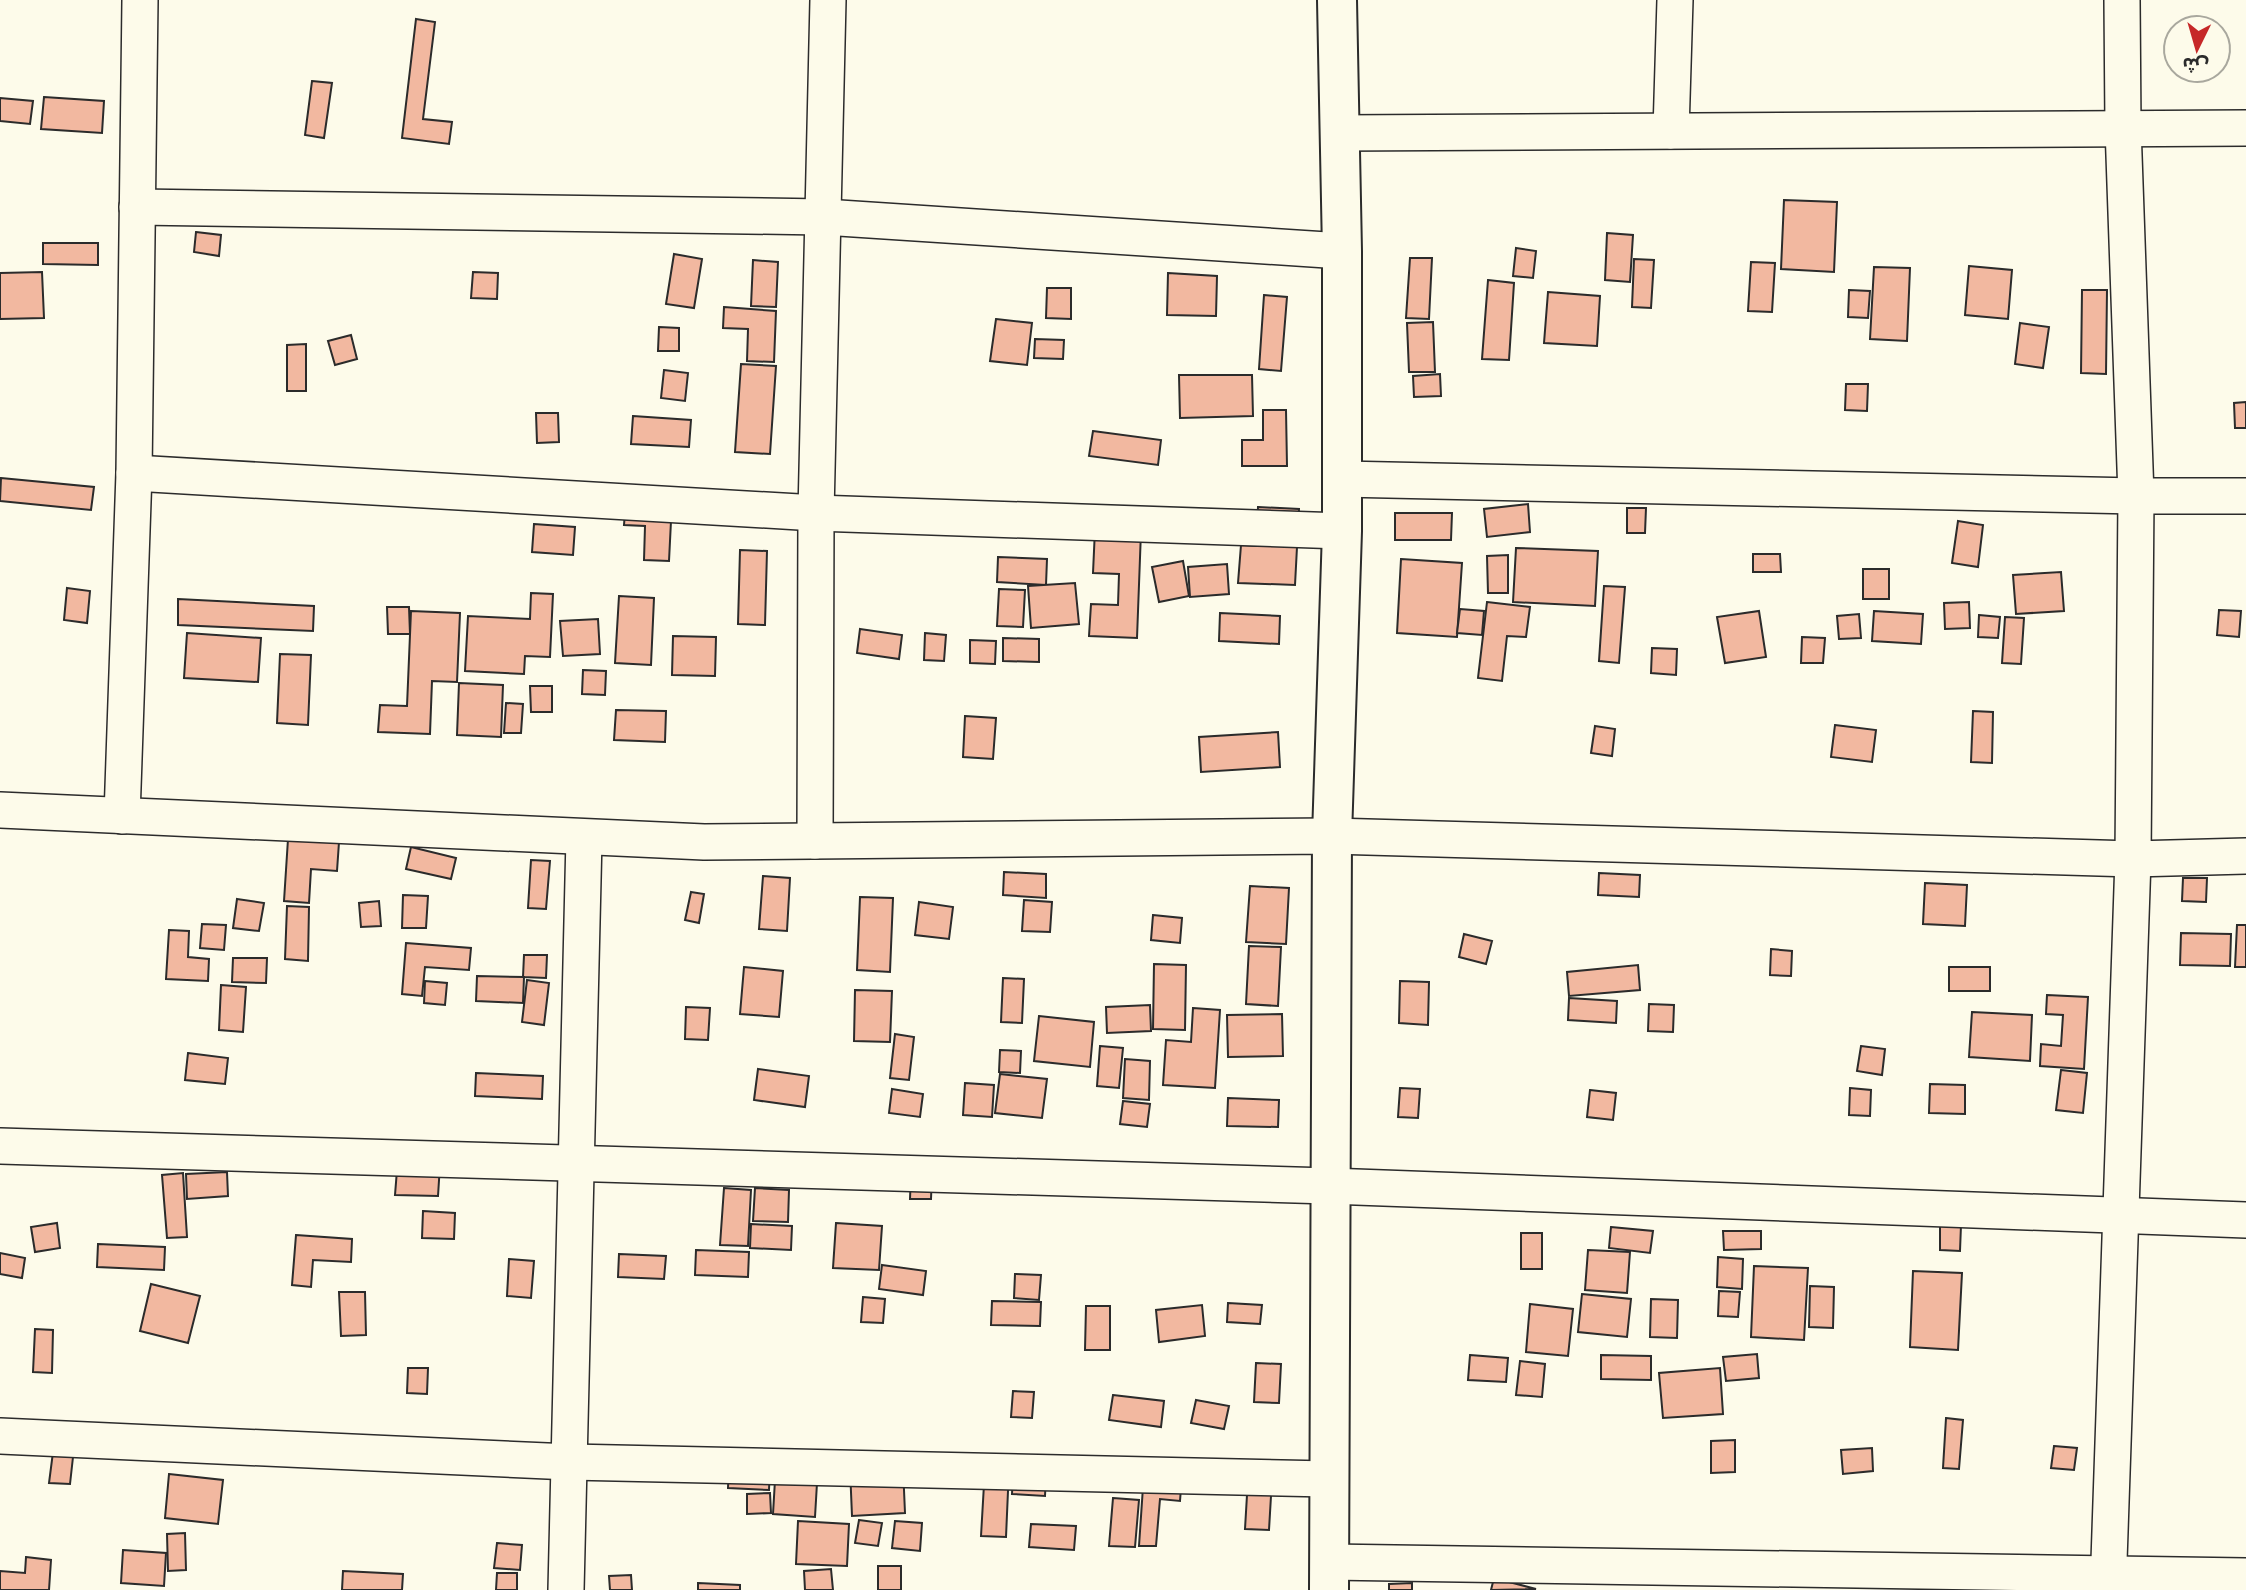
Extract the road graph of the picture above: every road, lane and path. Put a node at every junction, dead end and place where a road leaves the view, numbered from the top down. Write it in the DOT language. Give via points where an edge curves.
graph roads {
  1 [pos="140,0"];
  2 [pos="828,0"];
  3 [pos="1337,0"];
  4 [pos="1675,0"];
  5 [pos="2122,0"];
  6 [pos="2123,127"];
  7 [pos="2246,128"];
  8 [pos="1671,131"];
  9 [pos="1339,133"];
  10 [pos="137,207"];
  11 [pos="824,217"];
  12 [pos="1342,251"];
  13 [pos="134,473"];
  14 [pos="1342,479"];
  15 [pos="2136,496"];
  16 [pos="2246,496"];
  17 [pos="816,513"];
  18 [pos="1342,531"];
  19 [pos="0,810"];
  20 [pos="122,816"];
  21 [pos="1332,836"];
  22 [pos="584,838"];
  23 [pos="815,841"];
  24 [pos="2246,856"];
  25 [pos="2133,859"];
  26 [pos="0,1146"];
  27 [pos="576,1164"];
  28 [pos="1329,1186"];
  29 [pos="2122,1215"];
  30 [pos="2246,1220"];
  31 [pos="0,1436"];
  32 [pos="570,1462"];
  33 [pos="1328,1479"];
  34 [pos="1329,1576"];
  35 [pos="2246,1576"];
  36 [pos="2108,1581"];
  37 [pos="566,1590"];
  1 -- 10 [label="street"];
  2 -- 11 [label="street"];
  3 -- 9 [label="street"];
  4 -- 8 [label="street"];
  5 -- 6 [label="street"];
  6 -- 7 [label="street"];
  6 -- 8 [label="street"];
  6 -- 15 [label="street"];
  8 -- 9 [label="street"];
  9 -- 12 [label="street"];
  10 -- 11 [label="street"];
  10 -- 13 [label="street"];
  11 -- 12 [label="street"];
  11 -- 17 [label="street"];
  12 -- 14 [label="street"];
  13 -- 17 [label="street"];
  13 -- 20 [label="street"];
  14 -- 15 [label="street"];
  14 -- 18 [label="street"];
  15 -- 16 [label="street"];
  15 -- 25 [label="street"];
  17 -- 18 [label="street"];
  17 -- 23 [label="street"];
  18 -- 21 [label="street"];
  19 -- 20 [label="street"];
  20 -- 22 [label="street"];
  21 -- 23 [label="street"];
  21 -- 25 [label="street"];
  21 -- 28 [label="street"];
  22 -- 23 [label="street"];
  22 -- 27 [label="street"];
  24 -- 25 [label="street"];
  25 -- 29 [label="street"];
  26 -- 27 [label="street"];
  27 -- 28 [label="street"];
  27 -- 32 [label="street"];
  28 -- 29 [label="street"];
  28 -- 33 [label="street"];
  29 -- 30 [label="street"];
  29 -- 36 [label="street"];
  31 -- 32 [label="street"];
  32 -- 33 [label="street"];
  32 -- 37 [label="street"];
  33 -- 34 [label="street"];
  34 -- 36 [label="street"];
  35 -- 36 [label="street"];
}
